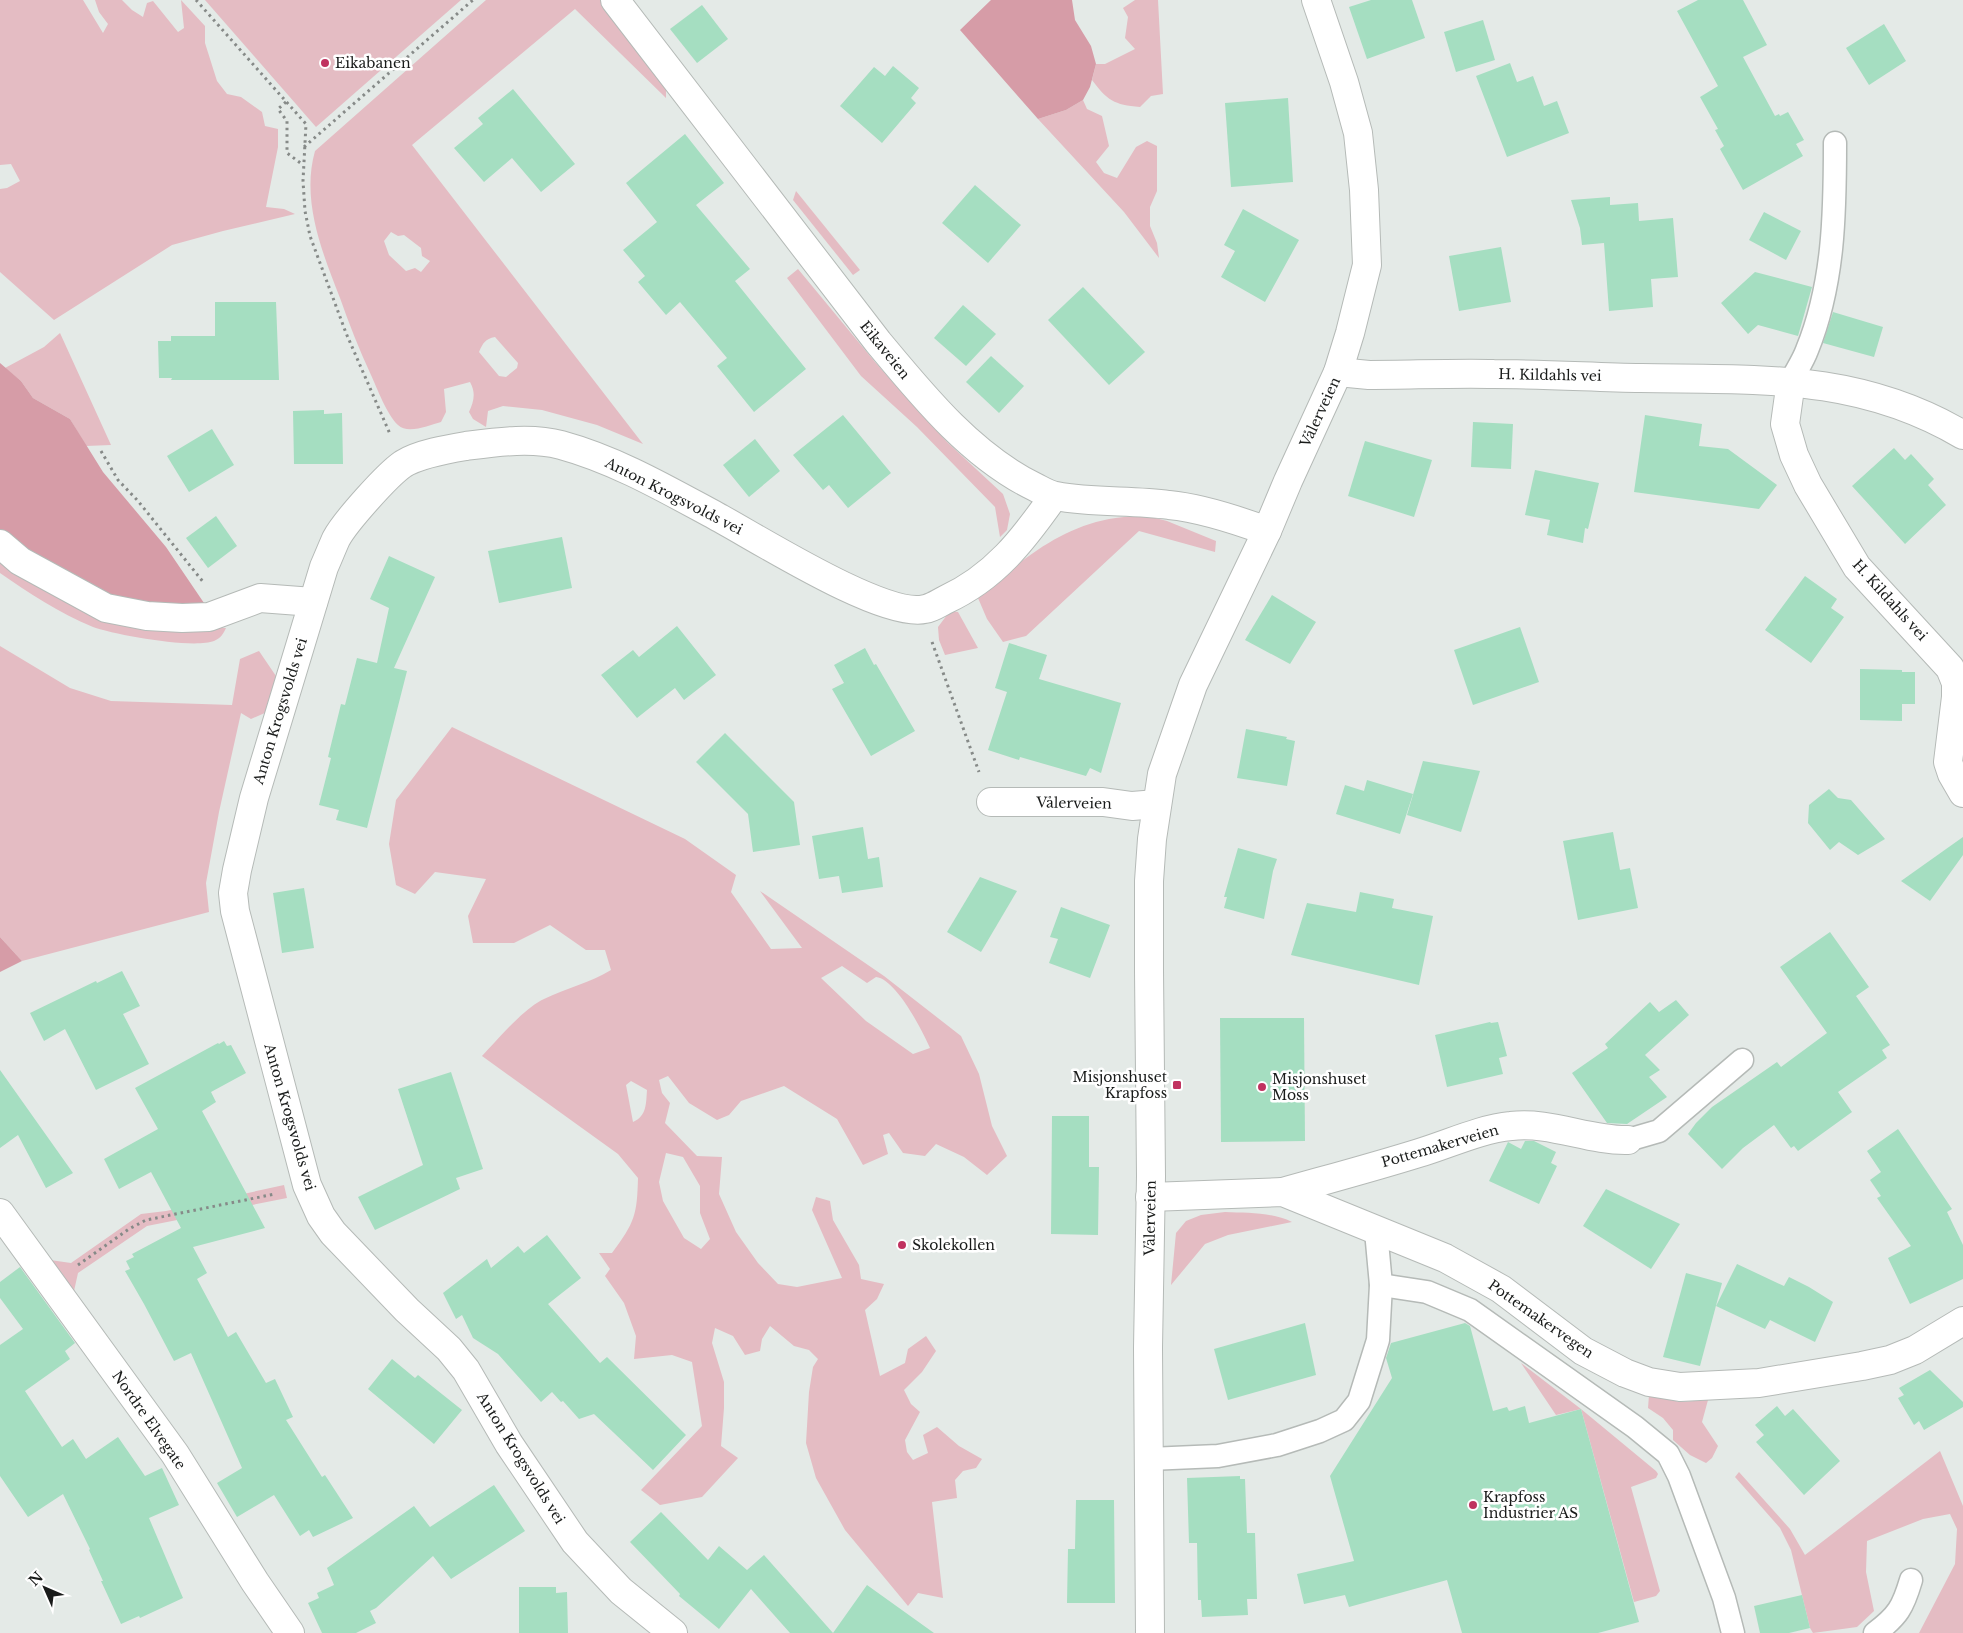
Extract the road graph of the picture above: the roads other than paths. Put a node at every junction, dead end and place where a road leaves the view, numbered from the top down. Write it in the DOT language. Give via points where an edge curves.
graph roads {
  1 [pos="615,0"];
  2 [pos="1316,0"];
  3 [pos="1835,142"];
  4 [pos="1338,372"];
  5 [pos="1791,381"];
  6 [pos="1963,435"];
  7 [pos="1054,496"];
  8 [pos="1267,531"];
  9 [pos="0,544"];
  10 [pos="313,602"];
  11 [pos="1963,793"];
  12 [pos="991,802"];
  13 [pos="1157,804"];
  14 [pos="1742,1060"];
  15 [pos="1628,1140"];
  16 [pos="1283,1192"];
  17 [pos="1150,1197"];
  18 [pos="0,1212"];
  19 [pos="1376,1230"];
  20 [pos="1381,1285"];
  21 [pos="1963,1321"];
  22 [pos="1149,1459"];
  23 [pos="1912,1580"];
  24 [pos="290,1633"];
  25 [pos="673,1633"];
  26 [pos="1150,1633"];
  27 [pos="1733,1633"];
  28 [pos="1875,1633"];
  1 -- 7 [label="street, Eikaveien" via="914,386 946,420 1015,477"];
  2 -- 4 [label="street, Vålerveien" via="1358,133 1364,190 1367,265"];
  3 -- 5 [label="lane" via="1833,240 1827,278 1818,320"];
  4 -- 5 [label="street, H. Kildahls vei"];
  4 -- 8 [label="street, Vålerveien"];
  5 -- 6 [label="street, H. Kildahls vei" via="1877,396 1919,411"];
  5 -- 11 [label="street, H. Kildahls vei" via="1785,424 1794,455 1808,485 1857,567 1950,668 1956,683 1956,696 1948,762"];
  7 -- 8 [label="street, Eikaveien" via="1170,505 1236,520"];
  7 -- 10 [label="street, Anton Krogsvolds vei" via="1023,540 994,569 962,592 924,610 898,608 871,599 621,466 559,445 528,440 441,450 404,464 370,496 337,537"];
  8 -- 13 [label="street, Vålerveien" via="1193,685 1162,774"];
  9 -- 10 [label="street" via="20,561 106,608 147,616 209,617 260,598"];
  10 -- 25 [label="street, Anton Krogsvolds vei" via="254,798 234,892 235,911 307,1186 333,1233 466,1370 514,1452 575,1542 620,1591"];
  12 -- 13 [label="street, Vålerveien"];
  13 -- 17 [label="street, Vålerveien" via="1149,881"];
  14 -- 15 [label="lane" via="1659,1131"];
  15 -- 16 [label="street, Pottemakerveien" via="1542,1127 1511,1126"];
  16 -- 17 [label="street, Pottemakervegen"];
  16 -- 19 [label="street, Pottemakervegen"];
  17 -- 22 [label="street, Vålerveien"];
  18 -- 24 [label="street, Nordre Elvegate" via="176,1454"];
  19 -- 20 [label="lane"];
  19 -- 21 [label="street, Pottemakervegen" via="1445,1258 1501,1289 1583,1351 1625,1373 1649,1382 1680,1387 1760,1383 1890,1360 1915,1350"];
  20 -- 22 [label="lane" via="1376,1348 1359,1401 1344,1420 1277,1445 1218,1456"];
  20 -- 27 [label="lane" via="1427,1292 1470,1310 1668,1454 1724,1598"];
  22 -- 26 [label="street, Vålerveien"];
  23 -- 28 [label="lane" via="1906,1599 1894,1619"];
}
